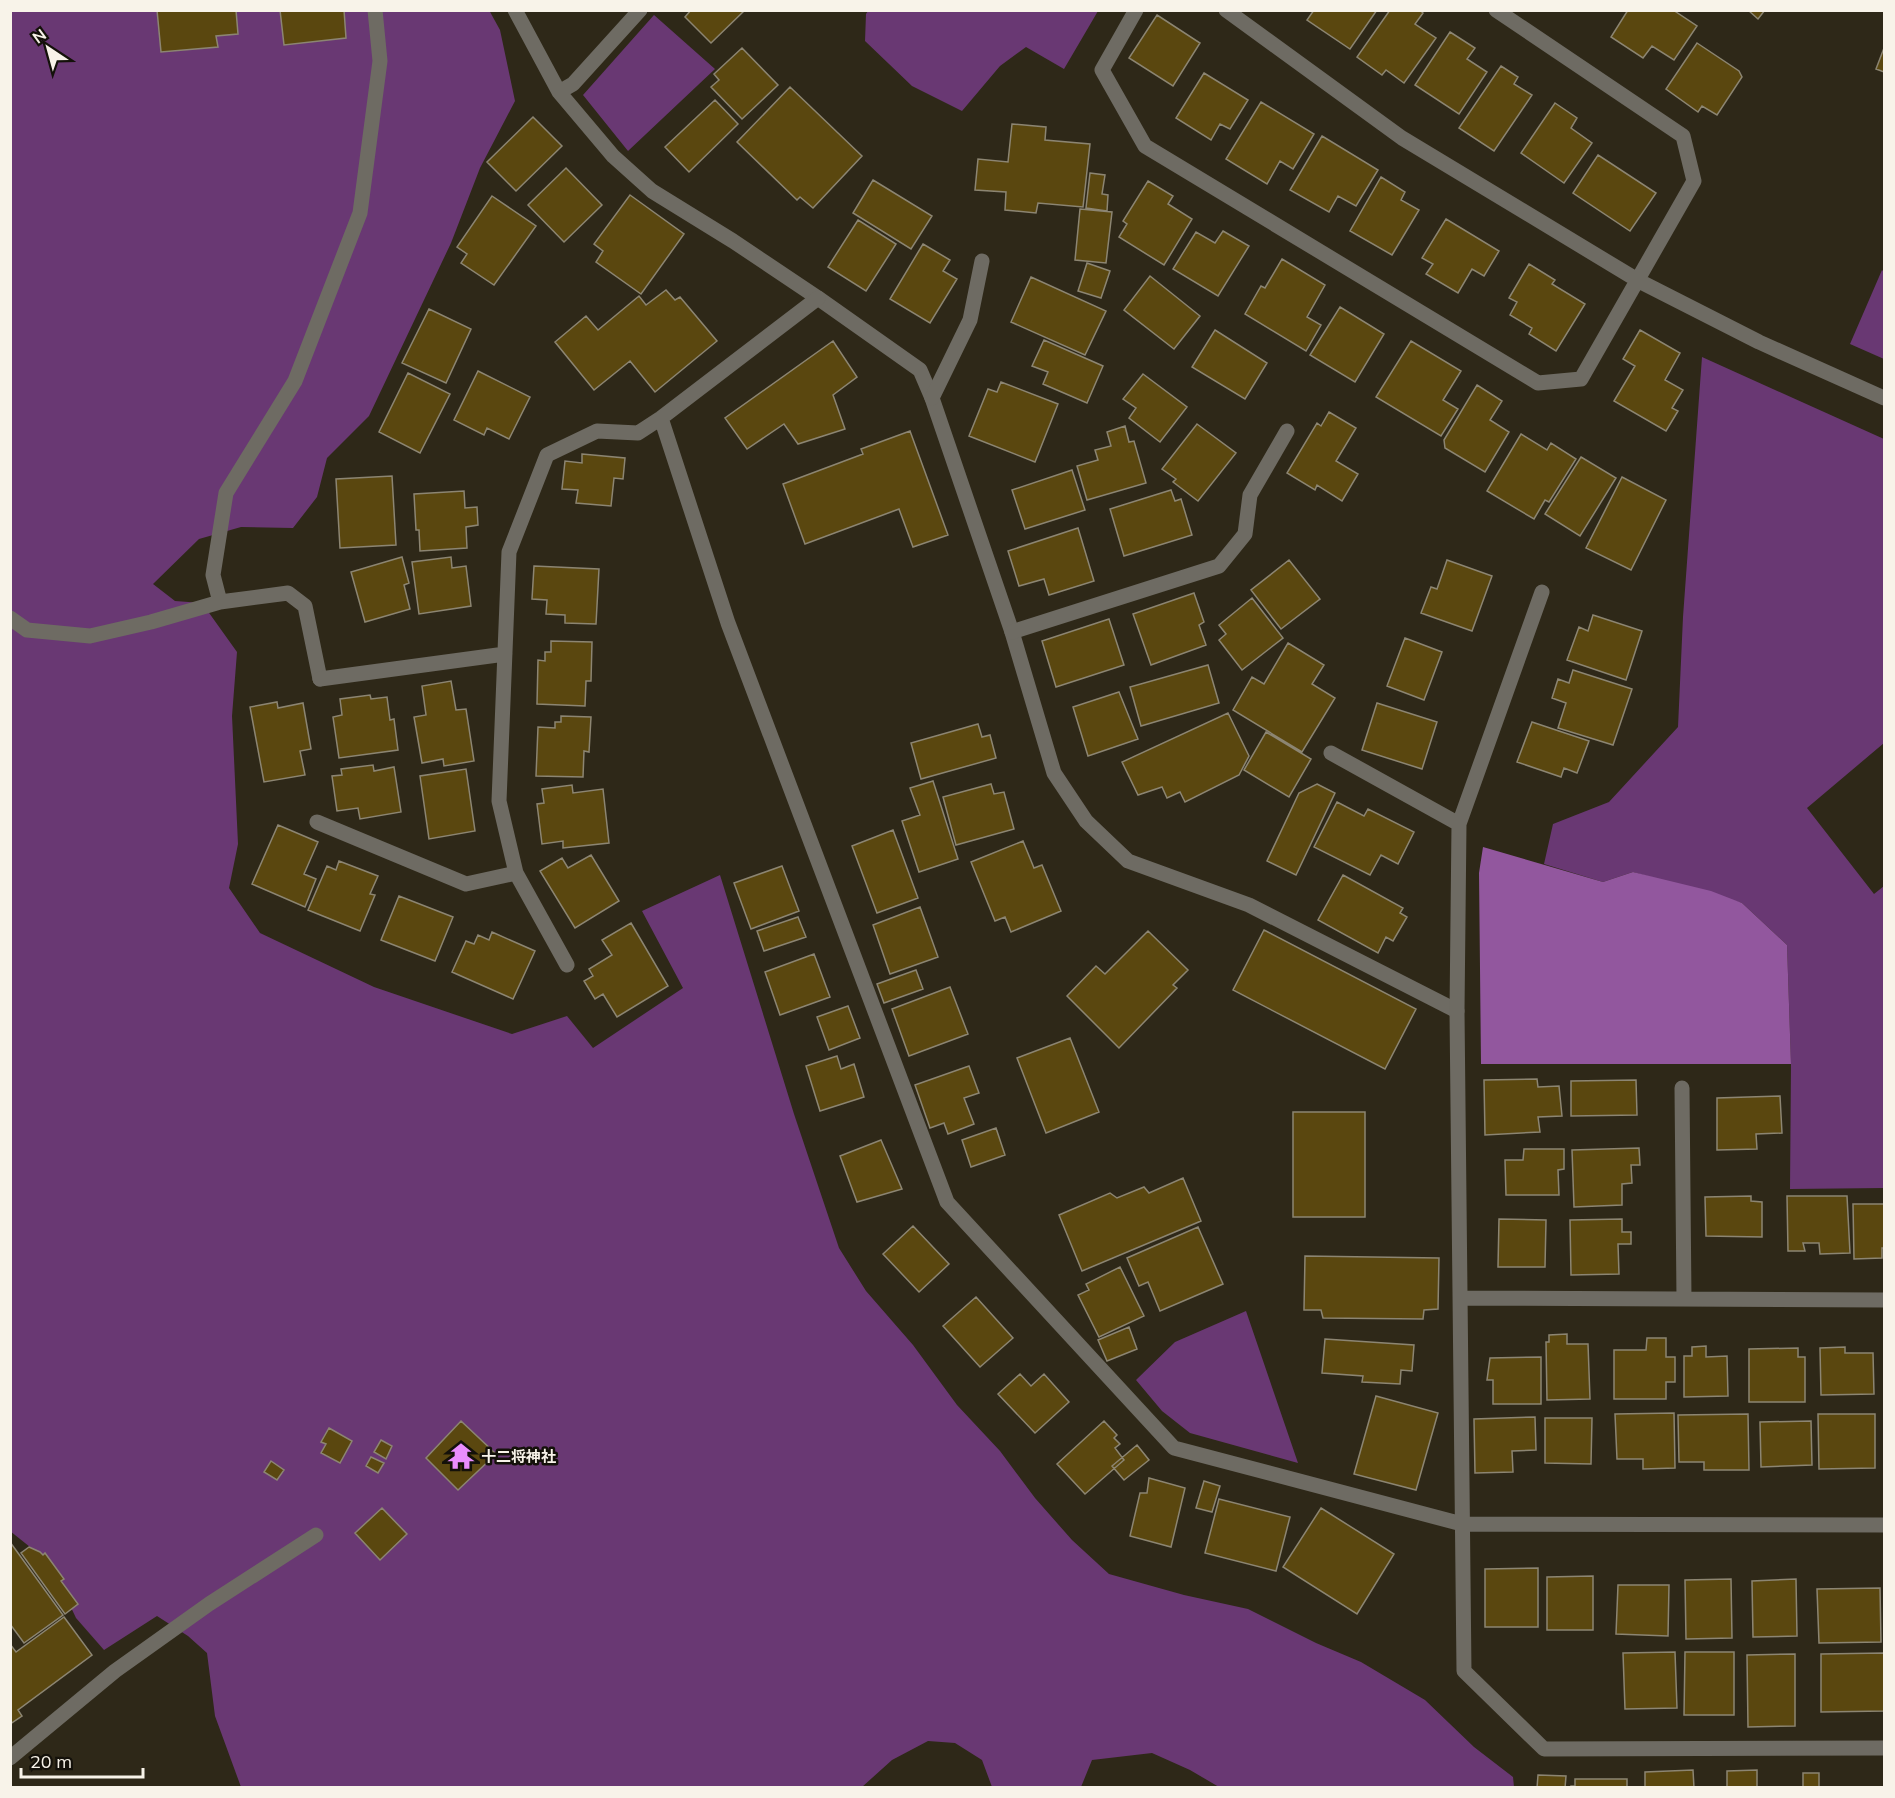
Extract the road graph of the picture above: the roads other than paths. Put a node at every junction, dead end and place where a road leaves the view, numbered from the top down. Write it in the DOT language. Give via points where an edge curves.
graph roads {
  1 [pos="375,10"];
  2 [pos="515,10"];
  3 [pos="640,10"];
  4 [pos="1136,10"];
  5 [pos="1227,10"];
  6 [pos="1496,10"];
  7 [pos="559,92"];
  8 [pos="982,261"];
  9 [pos="1639,281"];
  10 [pos="818,298"];
  11 [pos="932,398"];
  12 [pos="1884,398"];
  13 [pos="661,418"];
  14 [pos="1287,431"];
  15 [pos="1542,592"];
  16 [pos="220,602"];
  17 [pos="10,618"];
  18 [pos="1012,633"];
  19 [pos="505,654"];
  20 [pos="1331,753"];
  21 [pos="317,822"];
  22 [pos="1459,824"];
  23 [pos="516,873"];
  24 [pos="567,965"];
  25 [pos="1457,1011"];
  26 [pos="1682,1088"];
  27 [pos="1460,1298"];
  28 [pos="1684,1299"];
  29 [pos="1884,1300"];
  30 [pos="1462,1524"];
  31 [pos="1884,1525"];
  32 [pos="315,1535"];
  33 [pos="1884,1748"];
  34 [pos="10,1758"];
  1 -- 16 [label="street" via="380,62 360,213 295,381 226,493 213,575"];
  2 -- 7 [label="street"];
  3 -- 7 [label="street" via="573,84"];
  4 -- 9 [label="street" via="1102,70 1145,146 1538,383 1581,379"];
  5 -- 9 [label="street" via="1402,138"];
  6 -- 9 [label="street" via="1683,136 1695,181"];
  7 -- 10 [label="street" via="613,156 652,192"];
  8 -- 11 [label="street" via="970,320"];
  9 -- 12 [label="street" via="1759,342"];
  10 -- 11 [label="street" via="920,370"];
  10 -- 13 [label="street"];
  11 -- 18 [label="street"];
  13 -- 19 [label="street" via="638,433 597,431 547,455 509,552"];
  13 -- 30 [label="street" via="728,623 947,1202 1174,1448"];
  14 -- 18 [label="street" via="1250,495 1245,534 1220,566"];
  15 -- 22 [label="street"];
  16 -- 17 [label="street" via="90,636 27,630"];
  16 -- 19 [label="street" via="288,592 305,606 320,679"];
  18 -- 25 [label="street" via="1054,773 1086,821 1128,861 1249,905"];
  19 -- 23 [label="street" via="499,801"];
  20 -- 22 [label="street"];
  21 -- 23 [label="street" via="466,884"];
  22 -- 25 [label="street"];
  23 -- 24 [label="street"];
  25 -- 27 [label="street"];
  26 -- 28 [label="street"];
  27 -- 28 [label="street"];
  27 -- 30 [label="street"];
  28 -- 29 [label="street"];
  30 -- 31 [label="street"];
  30 -- 33 [label="street" via="1464,1671 1544,1749"];
  32 -- 34 [label="street" via="115,1671"];
}
